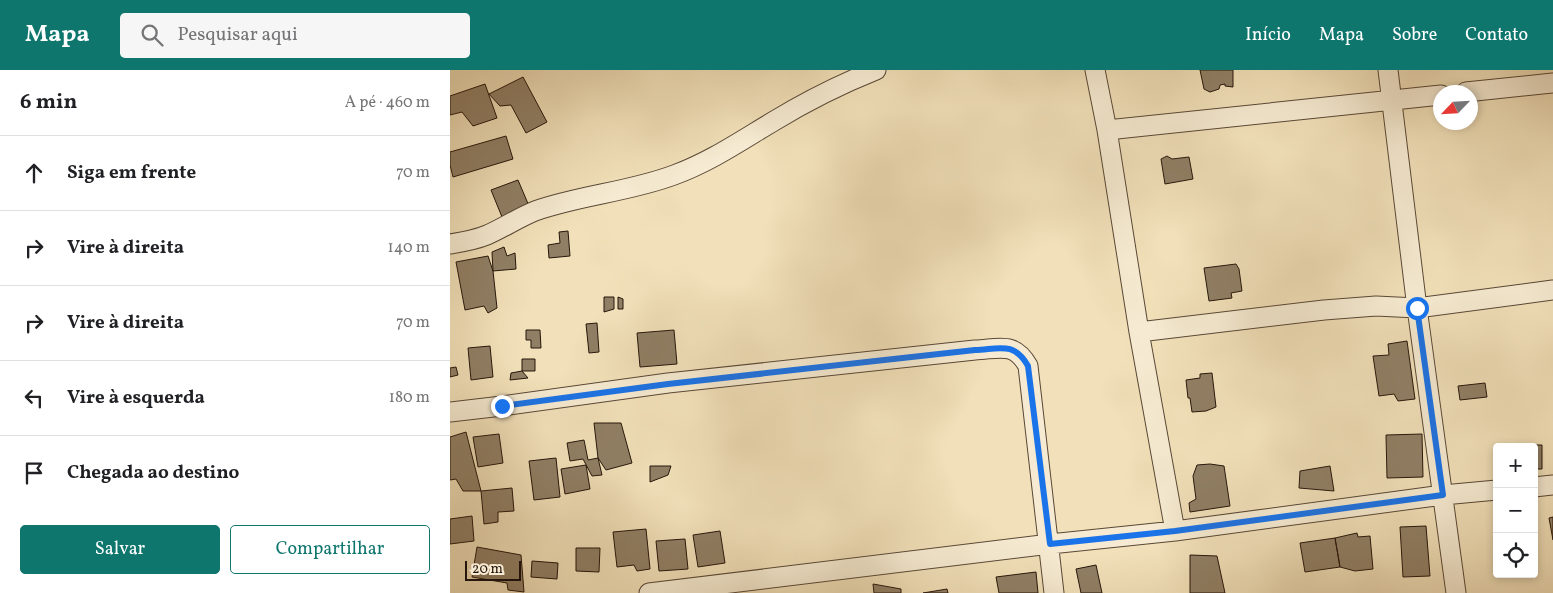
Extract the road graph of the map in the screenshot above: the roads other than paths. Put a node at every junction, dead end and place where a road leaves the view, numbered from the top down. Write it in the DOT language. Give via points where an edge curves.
graph roads {
  1 [pos="876,70"];
  2 [pos="1095,70"];
  3 [pos="1388,70"];
  4 [pos="1553,83"];
  5 [pos="1478,91"];
  6 [pos="1433,96"];
  7 [pos="1392,101"];
  8 [pos="1107,130"];
  9 [pos="450,244"];
  10 [pos="1553,290"];
  11 [pos="1417,308"];
  12 [pos="1138,332"];
  13 [pos="450,412"];
  14 [pos="1553,485"];
  15 [pos="1538,487"];
  16 [pos="1493,490"];
  17 [pos="1443,495"];
  18 [pos="1175,531"];
  19 [pos="1050,544"];
  20 [pos="649,593"];
  21 [pos="1054,593"];
  22 [pos="1456,593"];
  1 -- 9 [label="street" via="839,85 724,152 675,175 534,212 487,235"];
  2 -- 8 [label="street"];
  3 -- 7 [label="street"];
  4 -- 5 [label="street"];
  6 -- 7 [label="street"];
  7 -- 8 [label="street"];
  7 -- 11 [label="street"];
  8 -- 12 [label="street"];
  10 -- 11 [label="street"];
  11 -- 12 [label="street" via="1376,306 1324,310"];
  11 -- 17 [label="street"];
  12 -- 18 [label="street"];
  13 -- 19 [label="street" via="668,384 1011,348 1028,366"];
  14 -- 15 [label="street"];
  16 -- 17 [label="street"];
  17 -- 18 [label="street"];
  17 -- 22 [label="street"];
  18 -- 19 [label="street"];
  19 -- 20 [label="street"];
  19 -- 21 [label="street"];
}
